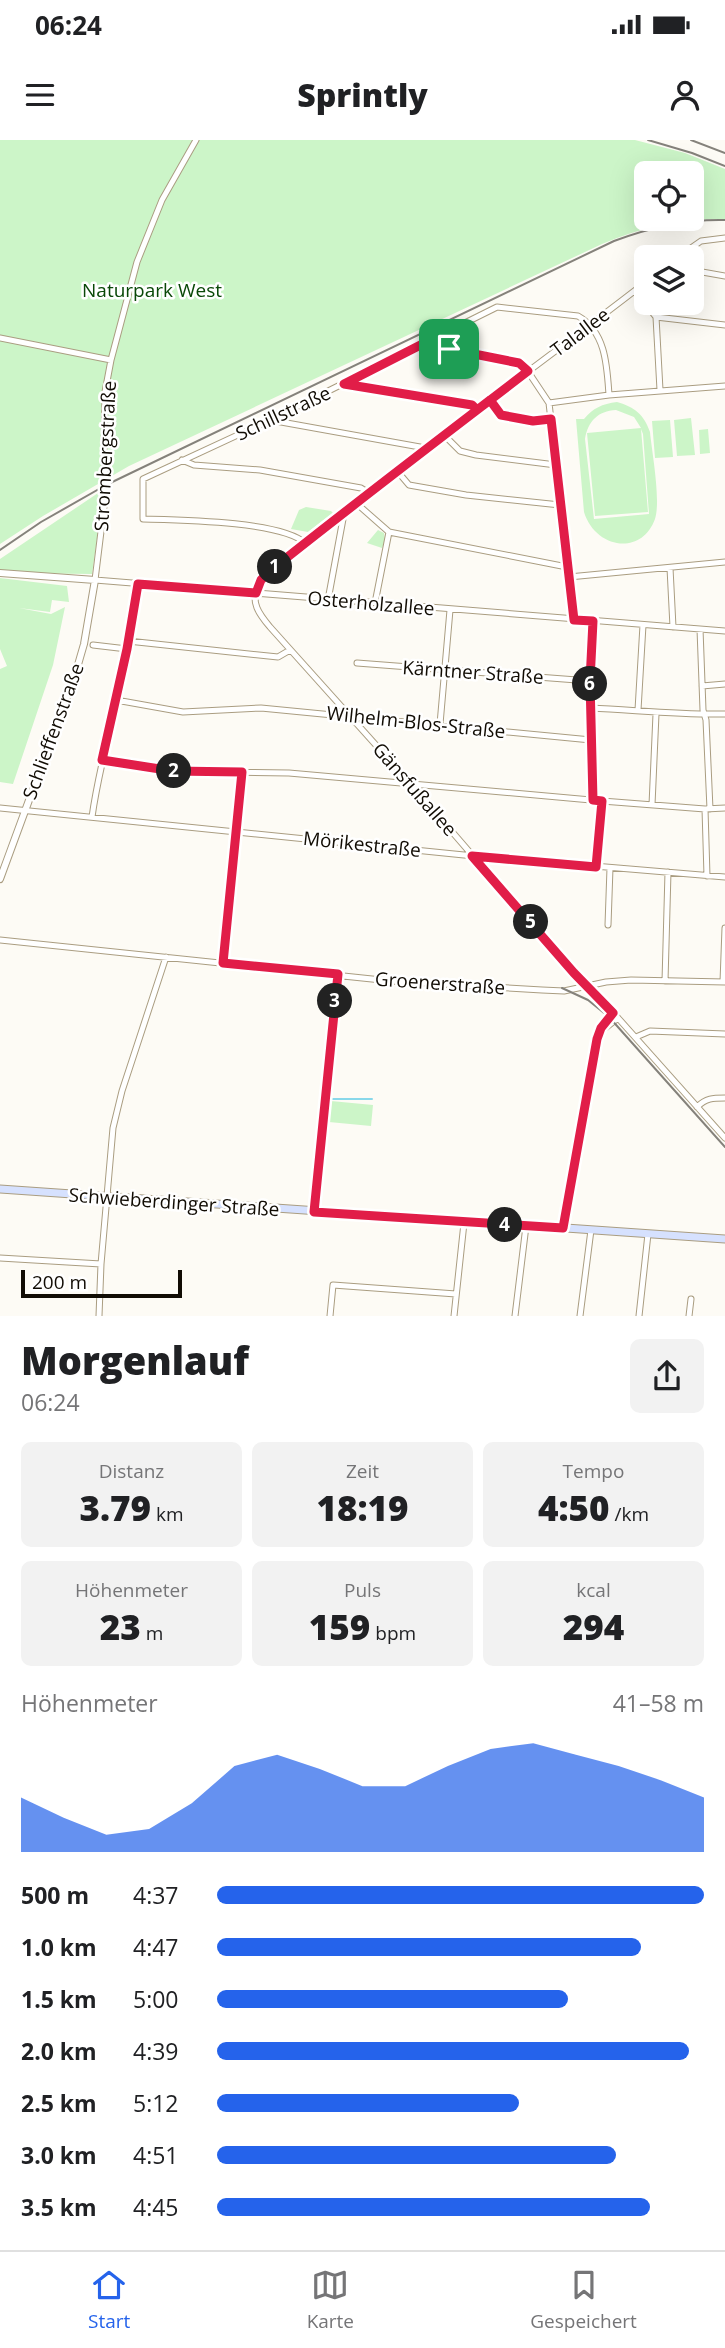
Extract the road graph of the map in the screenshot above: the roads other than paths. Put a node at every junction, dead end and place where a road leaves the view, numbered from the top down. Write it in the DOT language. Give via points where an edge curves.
graph roads {
  1 [pos="196,140"];
  2 [pos="725,238"];
  3 [pos="696,245"];
  4 [pos="704,273"];
  5 [pos="725,276"];
  6 [pos="634,292"];
  7 [pos="656,317"];
  8 [pos="589,325"];
  9 [pos="725,325"];
  10 [pos="444,333"];
  11 [pos="0,338"];
  12 [pos="422,345"];
  13 [pos="449,349"];
  14 [pos="111,360"];
  15 [pos="528,371"];
  16 [pos="344,384"];
  17 [pos="725,386"];
  18 [pos="660,390"];
  19 [pos="609,395"];
  20 [pos="490,400"];
  21 [pos="548,402"];
  22 [pos="477,410"];
  23 [pos="551,419"];
  24 [pos="271,420"];
  25 [pos="445,436"];
  26 [pos="425,451"];
  27 [pos="182,460"];
  28 [pos="556,464"];
  29 [pos="398,471"];
  30 [pos="369,493"];
  31 [pos="356,503"];
  32 [pos="560,505"];
  33 [pos="341,515"];
  34 [pos="389,532"];
  35 [pos="305,543"];
  36 [pos="725,562"];
  37 [pos="567,567"];
  38 [pos="670,568"];
  39 [pos="0,573"];
  40 [pos="569,577"];
  41 [pos="95,580"];
  42 [pos="138,584"];
  43 [pos="256,593"];
  44 [pos="328,600"];
  45 [pos="375,603"];
  46 [pos="450,610"];
  47 [pos="574,620"];
  48 [pos="593,621"];
  49 [pos="643,625"];
  50 [pos="673,627"];
  51 [pos="700,629"];
  52 [pos="725,631"];
  53 [pos="93,645"];
  54 [pos="128,645"];
  55 [pos="290,650"];
  56 [pos="357,663"];
  57 [pos="444,670"];
  58 [pos="590,681"];
  59 [pos="725,684"];
  60 [pos="702,685"];
  61 [pos="116,700"];
  62 [pos="591,708"];
  63 [pos="638,710"];
  64 [pos="656,714"];
  65 [pos="725,714"];
  66 [pos="351,715"];
  67 [pos="704,715"];
  68 [pos="440,724"];
  69 [pos="591,740"];
  70 [pos="102,760"];
  71 [pos="242,772"];
  72 [pos="410,783"];
  73 [pos="593,800"];
  74 [pos="602,801"];
  75 [pos="652,805"];
  76 [pos="0,808"];
  77 [pos="725,808"];
  78 [pos="708,809"];
  79 [pos="24,810"];
  80 [pos="92,817"];
  81 [pos="237,831"];
  82 [pos="472,856"];
  83 [pos="596,867"];
  84 [pos="610,868"];
  85 [pos="668,872"];
  86 [pos="707,876"];
  87 [pos="725,877"];
  88 [pos="0,879"];
  89 [pos="608,925"];
  90 [pos="725,928"];
  91 [pos="0,940"];
  92 [pos="166,957"];
  93 [pos="223,963"];
  94 [pos="338,974"];
  95 [pos="665,981"];
  96 [pos="724,982"];
  97 [pos="586,986"];
  98 [pos="615,1015"];
  99 [pos="725,1034"];
  100 [pos="636,1037"];
  101 [pos="725,1098"];
  102 [pos="697,1107"];
  103 [pos="725,1138"];
  104 [pos="0,1189"];
  105 [pos="106,1197"];
  106 [pos="314,1212"];
  107 [pos="464,1223"];
  108 [pos="526,1226"];
  109 [pos="563,1228"];
  110 [pos="591,1230"];
  111 [pos="648,1234"];
  112 [pos="725,1240"];
  113 [pos="0,1258"];
  114 [pos="100,1264"];
  115 [pos="456,1294"];
  116 [pos="691,1299"];
  117 [pos="99,1315"];
  118 [pos="330,1315"];
  119 [pos="454,1315"];
  120 [pos="515,1315"];
  121 [pos="580,1315"];
  122 [pos="639,1315"];
  123 [pos="689,1315"];
  1 -- 14 [label="street, Strombergstraße" via="162,200 137,262"];
  2 -- 3 [label="street"];
  4 -- 5 [label="street"];
  6 -- 8 [label="street, Talallee"];
  7 -- 9 [label="street"];
  7 -- 18 [label="street"];
  8 -- 10 [label="street, Schillstraße" via="578,316 498,307"];
  8 -- 15 [label="street, Talallee"];
  8 -- 19 [label="street" via="603,346"];
  10 -- 12 [label="street, Schillstraße"];
  10 -- 13 [label="street"];
  11 -- 14 [label="street"];
  12 -- 13 [label="street"];
  12 -- 16 [label="street, Schillstraße"];
  13 -- 15 [label="street" via="519,363"];
  14 -- 41 [label="street, Strombergstraße" via="105,392 106,491"];
  15 -- 20 [label="street, Talallee"];
  15 -- 21 [label="street"];
  16 -- 22 [label="street" via="472,405"];
  16 -- 24 [label="street, Schillstraße"];
  17 -- 18 [label="street"];
  18 -- 19 [label="street"];
  19 -- 21 [label="street"];
  20 -- 22 [label="street, Talallee"];
  20 -- 23 [label="street" via="501,415"];
  21 -- 23 [label="street"];
  22 -- 25 [label="street, Talallee"];
  23 -- 28 [label="street"];
  24 -- 26 [label="street"];
  24 -- 27 [label="street, Schillstraße"];
  25 -- 26 [label="street, Talallee"];
  25 -- 28 [label="street" via="460,451"];
  26 -- 29 [label="street, Talallee"];
  27 -- 30 [label="street" via="260,470"];
  27 -- 35 [label="street, Schillstraße" via="143,480 143,519 266,528 292,534"];
  28 -- 32 [label="street"];
  29 -- 30 [label="street, Talallee"];
  29 -- 32 [label="street" via="409,485"];
  30 -- 31 [label="street, Talallee"];
  31 -- 33 [label="street, Talallee"];
  31 -- 34 [label="street"];
  32 -- 37 [label="street"];
  33 -- 35 [label="street, Talallee"];
  33 -- 44 [label="street"];
  34 -- 37 [label="street"];
  34 -- 45 [label="street"];
  35 -- 43 [label="street, Talallee" via="265,576"];
  36 -- 38 [label="street"];
  37 -- 40 [label="street"];
  38 -- 40 [label="street"];
  38 -- 50 [label="street"];
  39 -- 41 [label="street, Osterholzallee"];
  40 -- 47 [label="street"];
  41 -- 42 [label="street, Osterholzallee"];
  41 -- 79 [label="street, Schlieffenstraße" via="75,675"];
  42 -- 43 [label="street, Osterholzallee"];
  42 -- 54 [label="street"];
  43 -- 44 [label="street, Osterholzallee"];
  43 -- 55 [label="street, Gänsfußallee" via="258,613"];
  44 -- 45 [label="street, Osterholzallee"];
  45 -- 46 [label="street, Osterholzallee"];
  46 -- 47 [label="street, Osterholzallee"];
  46 -- 57 [label="street"];
  47 -- 48 [label="street, Osterholzallee"];
  48 -- 49 [label="street, Osterholzallee"];
  48 -- 58 [label="street"];
  49 -- 50 [label="street, Osterholzallee"];
  49 -- 63 [label="street"];
  50 -- 51 [label="street, Osterholzallee"];
  51 -- 52 [label="street, Osterholzallee"];
  51 -- 60 [label="street"];
  53 -- 54 [label="street"];
  54 -- 55 [label="street" via="278,657"];
  54 -- 61 [label="street"];
  55 -- 66 [label="street, Gänsfußallee"];
  56 -- 57 [label="street, Kärntner Straße"];
  57 -- 58 [label="street, Kärntner Straße"];
  57 -- 68 [label="street"];
  58 -- 62 [label="street"];
  59 -- 60 [label="street"];
  60 -- 67 [label="street"];
  61 -- 66 [label="street, Wilhelm-Blos-Straße" via="183,712 261,708"];
  61 -- 70 [label="street"];
  62 -- 63 [label="street"];
  62 -- 69 [label="street"];
  63 -- 64 [label="street"];
  64 -- 67 [label="street"];
  64 -- 75 [label="street"];
  65 -- 67 [label="street"];
  66 -- 68 [label="street, Wilhelm-Blos-Straße"];
  66 -- 72 [label="street, Gänsfußallee"];
  67 -- 78 [label="street"];
  68 -- 69 [label="street, Wilhelm-Blos-Straße"];
  69 -- 73 [label="street"];
  70 -- 71 [label="street" via="173,771"];
  70 -- 80 [label="street"];
  71 -- 72 [label="street"];
  71 -- 81 [label="street"];
  72 -- 73 [label="street"];
  72 -- 82 [label="street, Gänsfußallee"];
  73 -- 74 [label="street"];
  74 -- 75 [label="street"];
  74 -- 83 [label="street"];
  75 -- 78 [label="street"];
  76 -- 79 [label="street, Mörikestraße"];
  77 -- 78 [label="street"];
  78 -- 86 [label="street"];
  79 -- 80 [label="street, Mörikestraße"];
  79 -- 88 [label="street, Schlieffenstraße"];
  80 -- 81 [label="street, Mörikestraße"];
  81 -- 82 [label="street, Mörikestraße"];
  81 -- 93 [label="street"];
  82 -- 83 [label="street, Mörikestraße"];
  82 -- 97 [label="street, Gänsfußallee"];
  83 -- 84 [label="street, Mörikestraße"];
  84 -- 85 [label="street, Mörikestraße"];
  84 -- 89 [label="street"];
  85 -- 86 [label="street, Mörikestraße"];
  85 -- 95 [label="street"];
  86 -- 87 [label="street, Mörikestraße"];
  90 -- 96 [label="street"];
  91 -- 92 [label="street, Groenerstraße"];
  92 -- 93 [label="street, Groenerstraße"];
  92 -- 105 [label="street" via="119,1103"];
  93 -- 94 [label="street, Groenerstraße"];
  94 -- 97 [label="street, Groenerstraße" via="564,991"];
  94 -- 106 [label="street"];
  95 -- 96 [label="street, Groenerstraße"];
  95 -- 97 [label="street, Groenerstraße"];
  97 -- 98 [label="street, Gänsfußallee"];
  98 -- 100 [label="street, Gänsfußallee"];
  98 -- 109 [label="street" via="599,1033"];
  99 -- 100 [label="street" via="650,1031"];
  100 -- 102 [label="street, Gänsfußallee"];
  101 -- 102 [label="street" via="711,1098"];
  102 -- 103 [label="street, Gänsfußallee"];
  104 -- 105 [label="main road, Schwieberdinger Straße"];
  105 -- 106 [label="main road, Schwieberdinger Straße"];
  105 -- 114 [label="street"];
  106 -- 107 [label="main road, Schwieberdinger Straße"];
  107 -- 108 [label="main road, Schwieberdinger Straße"];
  107 -- 115 [label="street"];
  108 -- 109 [label="main road, Schwieberdinger Straße"];
  108 -- 120 [label="street"];
  109 -- 110 [label="main road, Schwieberdinger Straße"];
  110 -- 111 [label="main road, Schwieberdinger Straße"];
  110 -- 121 [label="street"];
  111 -- 112 [label="main road, Schwieberdinger Straße"];
  111 -- 122 [label="street"];
  113 -- 114 [label="street"];
  114 -- 117 [label="street"];
  115 -- 118 [label="street" via="333,1285"];
  115 -- 119 [label="street"];
  116 -- 123 [label="street"];
}
